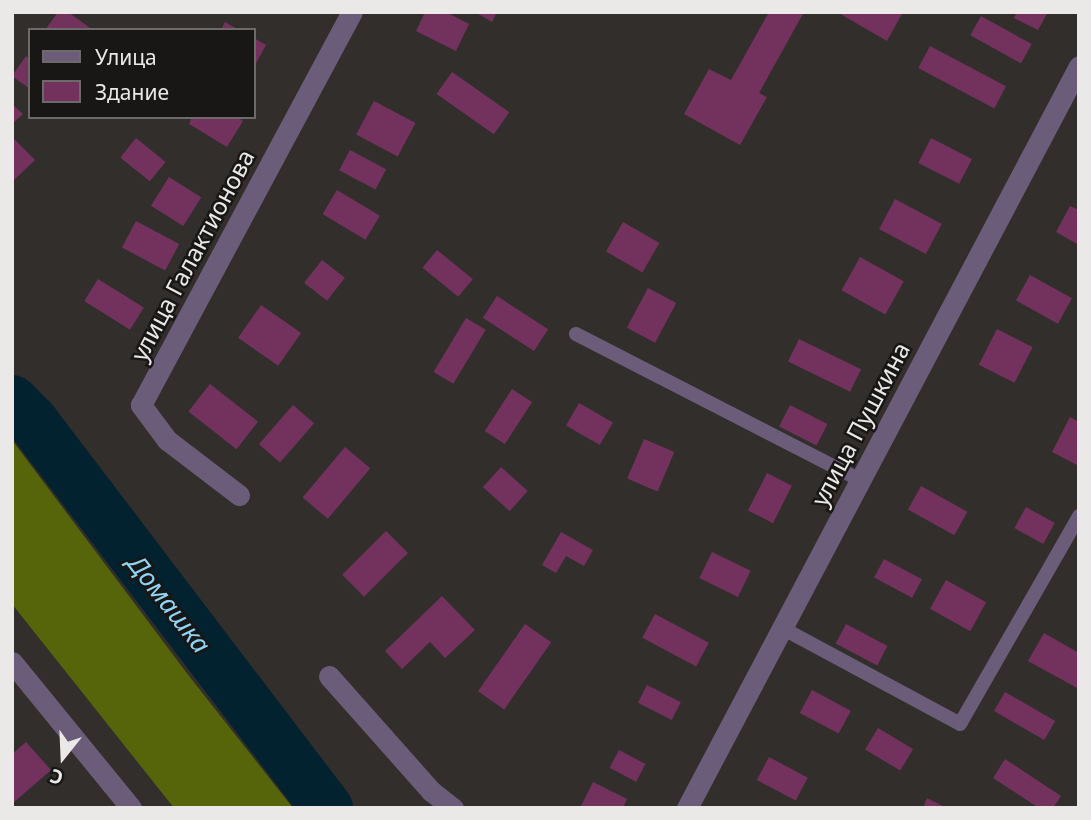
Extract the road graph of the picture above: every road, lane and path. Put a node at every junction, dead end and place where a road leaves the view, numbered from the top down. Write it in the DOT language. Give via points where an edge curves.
graph roads {
  1 [pos="352,12"];
  2 [pos="1079,66"];
  3 [pos="576,334"];
  4 [pos="860,480"];
  5 [pos="239,495"];
  6 [pos="1079,516"];
  7 [pos="782,628"];
  8 [pos="12,662"];
  9 [pos="329,676"];
  10 [pos="131,808"];
  11 [pos="453,808"];
  12 [pos="687,808"];
  1 -- 5 [label="street, улица Галактионова" via="141,405 167,440"];
  2 -- 4 [label="street, улица Пушкина"];
  3 -- 4 [label="lane"];
  4 -- 7 [label="street, улица Пушкина"];
  6 -- 7 [label="lane" via="960,724"];
  7 -- 12 [label="street, улица Пушкина"];
  8 -- 10 [label="street"];
  9 -- 11 [label="street" via="431,791"];
}
